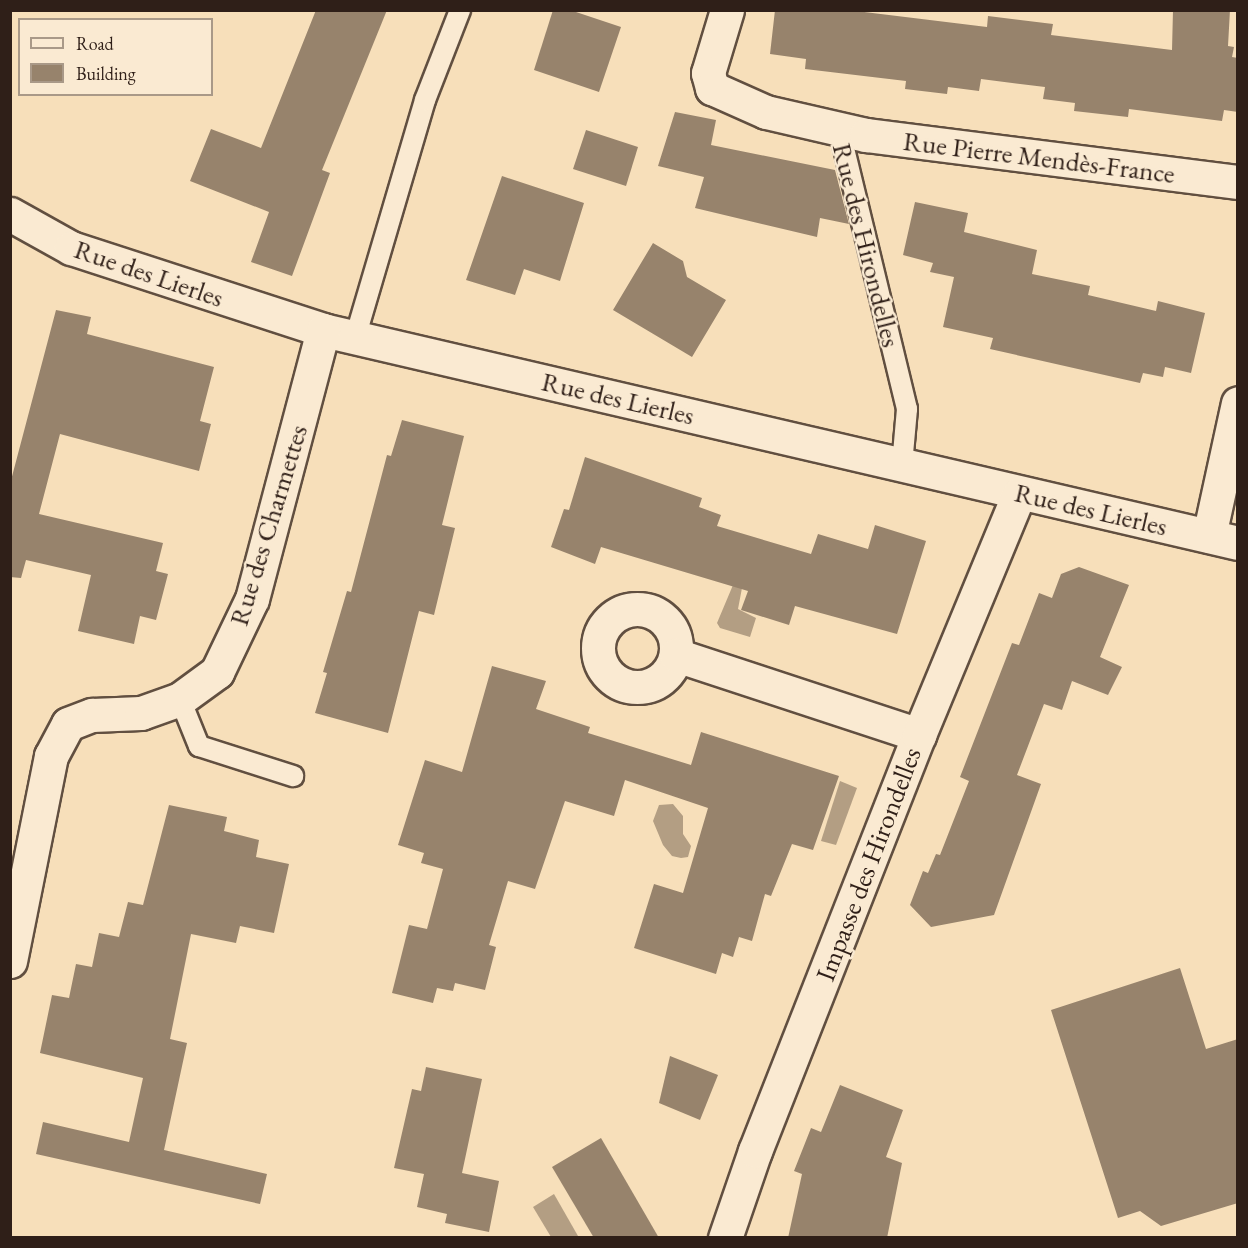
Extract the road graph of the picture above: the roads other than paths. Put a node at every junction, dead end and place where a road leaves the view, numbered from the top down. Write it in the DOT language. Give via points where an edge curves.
graph roads {
  1 [pos="460,10"];
  2 [pos="727,10"];
  3 [pos="840,132"];
  4 [pos="1238,182"];
  5 [pos="10,214"];
  6 [pos="323,330"];
  7 [pos="355,338"];
  8 [pos="1238,403"];
  9 [pos="902,465"];
  10 [pos="1020,494"];
  11 [pos="1223,539"];
  12 [pos="676,655"];
  13 [pos="180,699"];
  14 [pos="919,735"];
  15 [pos="293,776"];
  16 [pos="10,961"];
  17 [pos="726,1238"];
  1 -- 7 [label="lane" via="424,100"];
  2 -- 3 [label="street, Rue des Hirondelles" via="708,73 712,88 766,112"];
  3 -- 4 [label="street, Rue Pierre Mendès-France"];
  3 -- 9 [label="lane, Rue des Hirondelles" via="907,409"];
  5 -- 6 [label="street, Rue des Lierles" via="71,248"];
  6 -- 7 [label="street, Rue des Lierles"];
  6 -- 13 [label="street, Rue des Charmettes" via="252,599 217,672"];
  7 -- 9 [label="street, Rue des Lierles"];
  8 -- 11 [label="street"];
  9 -- 10 [label="street, Rue des Lierles"];
  10 -- 11 [label="street, Rue des Lierles"];
  10 -- 14 [label="street, Impasse des Hirondelles"];
  12 -- 14 [label="street"];
  13 -- 15 [label="lane" via="199,746"];
  13 -- 16 [label="street, Rue des Charmettes" via="141,713 92,715 68,724 51,756"];
  14 -- 17 [label="street, Impasse des Hirondelles" via="755,1151"];
}
